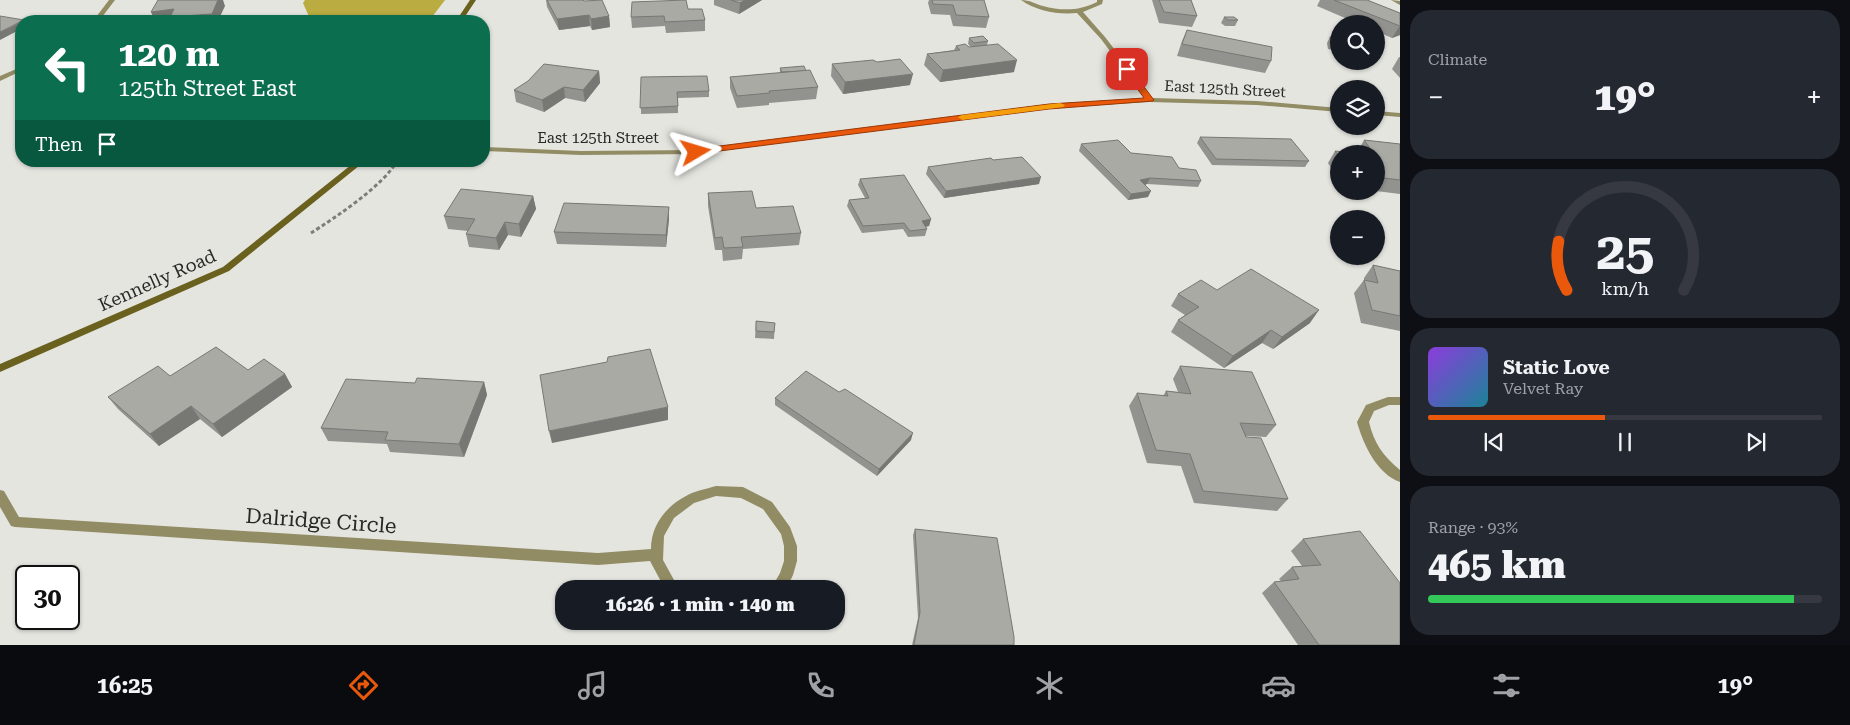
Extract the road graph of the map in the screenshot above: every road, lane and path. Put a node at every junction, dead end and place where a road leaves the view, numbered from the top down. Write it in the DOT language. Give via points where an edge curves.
graph roads {
  1 [pos="112,0"];
  2 [pos="473,0"];
  3 [pos="1024,0"];
  4 [pos="1100,0"];
  5 [pos="1394,0"];
  6 [pos="1400,3"];
  7 [pos="1079,11"];
  8 [pos="101,15"];
  9 [pos="464,15"];
  10 [pos="15,72"];
  11 [pos="0,80"];
  12 [pos="1150,100"];
  13 [pos="1330,109"];
  14 [pos="1385,114"];
  15 [pos="1400,115"];
  16 [pos="490,149"];
  17 [pos="354,167"];
  18 [pos="0,368"];
  19 [pos="1400,401"];
  20 [pos="1400,477"];
  21 [pos="0,495"];
  22 [pos="656,555"];
  23 [pos="665,580"];
  24 [pos="783,580"];
  1 -- 8 [label="street"];
  2 -- 9 [label="street"];
  3 -- 7 [label="street" via="1046,8"];
  4 -- 7 [label="street" via="1092,8"];
  5 -- 6 [label="street"];
  7 -- 12 [label="street" via="1104,38"];
  10 -- 11 [label="street"];
  12 -- 13 [label="street, East 125th Street"];
  12 -- 16 [label="street, East 125th Street" via="1049,106 696,152 581,153"];
  14 -- 15 [label="street"];
  17 -- 18 [label="street, Kennelly Road" via="226,269"];
  19 -- 20 [label="street" via="1388,401 1370,408 1362,422 1367,441 1382,463"];
  21 -- 22 [label="street, Dalridge Circle" via="15,522 598,559"];
  22 -- 23 [label="street"];
  22 -- 24 [label="street" via="659,531 671,511 691,497 715,490 740,492 763,502 780,519 790,541 791,565"];
}
